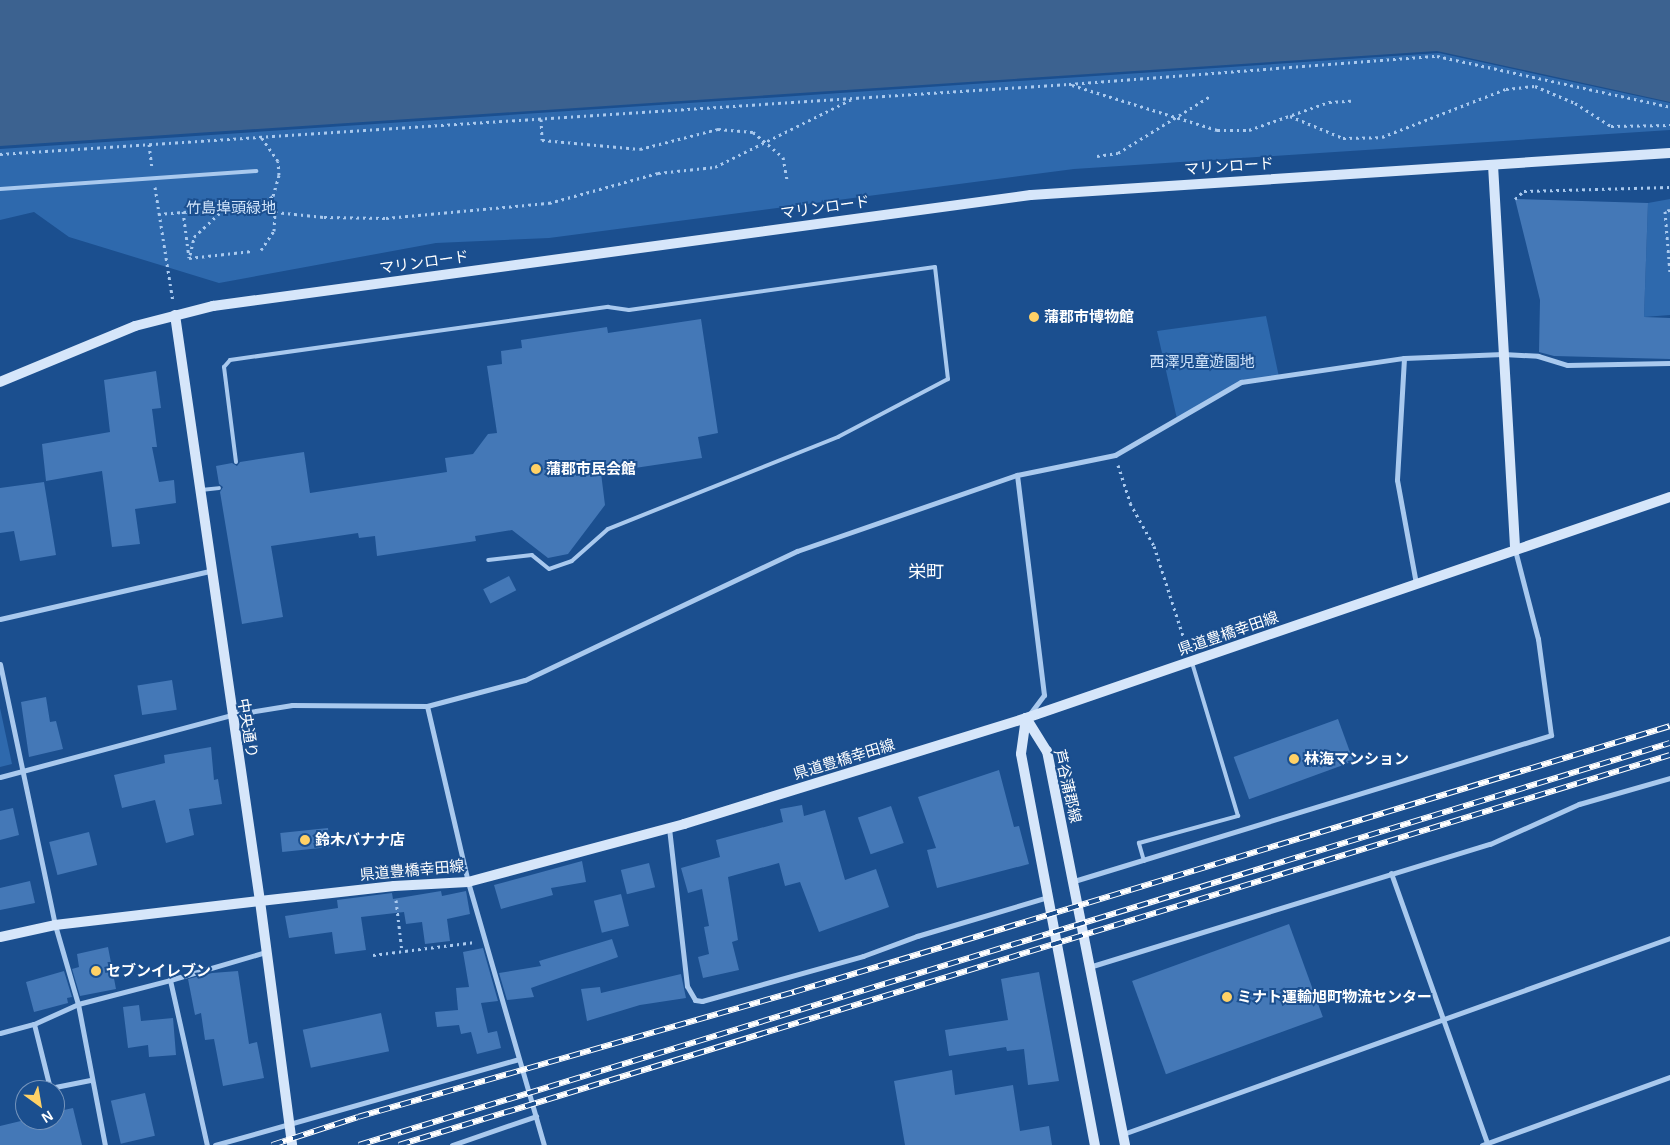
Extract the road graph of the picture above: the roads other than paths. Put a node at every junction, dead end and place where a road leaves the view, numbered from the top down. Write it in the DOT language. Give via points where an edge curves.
graph roads {
  1 [pos="1670,153"];
  2 [pos="1493,166"];
  3 [pos="256,171"];
  4 [pos="0,188"];
  5 [pos="175,315"];
  6 [pos="1503,354"];
  7 [pos="1404,358"];
  8 [pos="1670,363"];
  9 [pos="0,382"];
  10 [pos="236,462"];
  11 [pos="1017,475"];
  12 [pos="219,488"];
  13 [pos="199,491"];
  14 [pos="1670,497"];
  15 [pos="1515,550"];
  16 [pos="488,560"];
  17 [pos="210,571"];
  18 [pos="1416,584"];
  19 [pos="0,619"];
  20 [pos="1192,661"];
  21 [pos="0,664"];
  22 [pos="427,706"];
  23 [pos="231,715"];
  24 [pos="1026,718"];
  25 [pos="23,772"];
  26 [pos="0,777"];
  27 [pos="1670,778"];
  28 [pos="669,828"];
  29 [pos="1144,860"];
  30 [pos="1391,873"];
  31 [pos="1074,881"];
  32 [pos="468,882"];
  33 [pos="1048,897"];
  34 [pos="260,901"];
  35 [pos="55,925"];
  36 [pos="0,937"];
  37 [pos="1670,938"];
  38 [pos="266,952"];
  39 [pos="1088,968"];
  40 [pos="170,980"];
  41 [pos="78,1004"];
  42 [pos="1442,1020"];
  43 [pos="34,1024"];
  44 [pos="0,1033"];
  45 [pos="518,1059"];
  46 [pos="1670,1077"];
  47 [pos="90,1080"];
  48 [pos="536,1116"];
  49 [pos="289,1126"];
  50 [pos="1123,1134"];
  51 [pos="1485,1144"];
  52 [pos="105,1145"];
  53 [pos="207,1145"];
  54 [pos="215,1145"];
  55 [pos="292,1145"];
  56 [pos="452,1145"];
  57 [pos="544,1145"];
  58 [pos="1095,1145"];
  59 [pos="1125,1145"];
  1 -- 2 [label="street, マリンロード"];
  2 -- 5 [label="street, マリンロード" via="1031,195 213,306"];
  2 -- 6 [label="street"];
  3 -- 4 [label="lane"];
  5 -- 9 [label="street, マリンロード" via="135,326"];
  5 -- 13 [label="street, 中央通り"];
  6 -- 7 [label="street"];
  6 -- 8 [label="street" via="1538,356 1567,365"];
  6 -- 15 [label="street"];
  7 -- 11 [label="street" via="1241,382 1115,454"];
  7 -- 18 [label="street" via="1397,480"];
  10 -- 16 [label="lane" via="224,367 230,360 608,307 629,310 935,267 948,378 838,437 608,529 572,561 549,570 532,555"];
  11 -- 22 [label="street" via="796,551 525,680"];
  11 -- 24 [label="street" via="1044,695"];
  12 -- 13 [label="lane"];
  13 -- 17 [label="street, 中央通り"];
  14 -- 15 [label="street, 県道豊橋幸田線"];
  15 -- 18 [label="street, 県道豊橋幸田線"];
  15 -- 29 [label="street" via="1538,639 1552,734"];
  17 -- 19 [label="street"];
  17 -- 23 [label="street, 中央通り"];
  18 -- 20 [label="street, 県道豊橋幸田線"];
  20 -- 24 [label="street, 県道豊橋幸田線"];
  20 -- 29 [label="lane" via="1238,816 1139,844"];
  21 -- 25 [label="street"];
  22 -- 23 [label="street" via="292,705"];
  22 -- 32 [label="street"];
  23 -- 25 [label="street"];
  23 -- 34 [label="street, 中央通り"];
  24 -- 28 [label="street, 県道豊橋幸田線"];
  24 -- 31 [label="street, 芦谷蒲郡線" via="1047,751"];
  24 -- 33 [label="street" via="1021,754"];
  25 -- 26 [label="street"];
  25 -- 35 [label="street"];
  27 -- 30 [label="street" via="1579,804 1490,844"];
  28 -- 32 [label="street, 県道豊橋幸田線"];
  28 -- 33 [label="street" via="687,986 696,1000 863,956 917,936"];
  29 -- 31 [label="street"];
  30 -- 39 [label="street"];
  30 -- 42 [label="street"];
  31 -- 39 [label="street, 芦谷蒲郡線"];
  32 -- 34 [label="street, 県道豊橋幸田線" via="394,886"];
  32 -- 45 [label="street"];
  33 -- 58 [label="street"];
  34 -- 35 [label="street, 県道豊橋幸田線"];
  34 -- 38 [label="street, 中央通り"];
  35 -- 36 [label="street, 県道豊橋幸田線"];
  35 -- 41 [label="street"];
  37 -- 42 [label="street"];
  38 -- 40 [label="street"];
  38 -- 49 [label="street, 中央通り"];
  39 -- 50 [label="street, 芦谷蒲郡線"];
  40 -- 41 [label="street"];
  40 -- 53 [label="street"];
  41 -- 43 [label="street"];
  41 -- 47 [label="street"];
  42 -- 50 [label="street"];
  42 -- 51 [label="street"];
  43 -- 44 [label="street"];
  43 -- 47 [label="street" via="50,1088"];
  45 -- 48 [label="street"];
  45 -- 49 [label="street"];
  46 -- 51 [label="street"];
  47 -- 52 [label="street"];
  48 -- 56 [label="street"];
  48 -- 57 [label="street"];
  49 -- 54 [label="street"];
  49 -- 55 [label="street, 中央通り"];
  50 -- 59 [label="street, 芦谷蒲郡線"];
}
